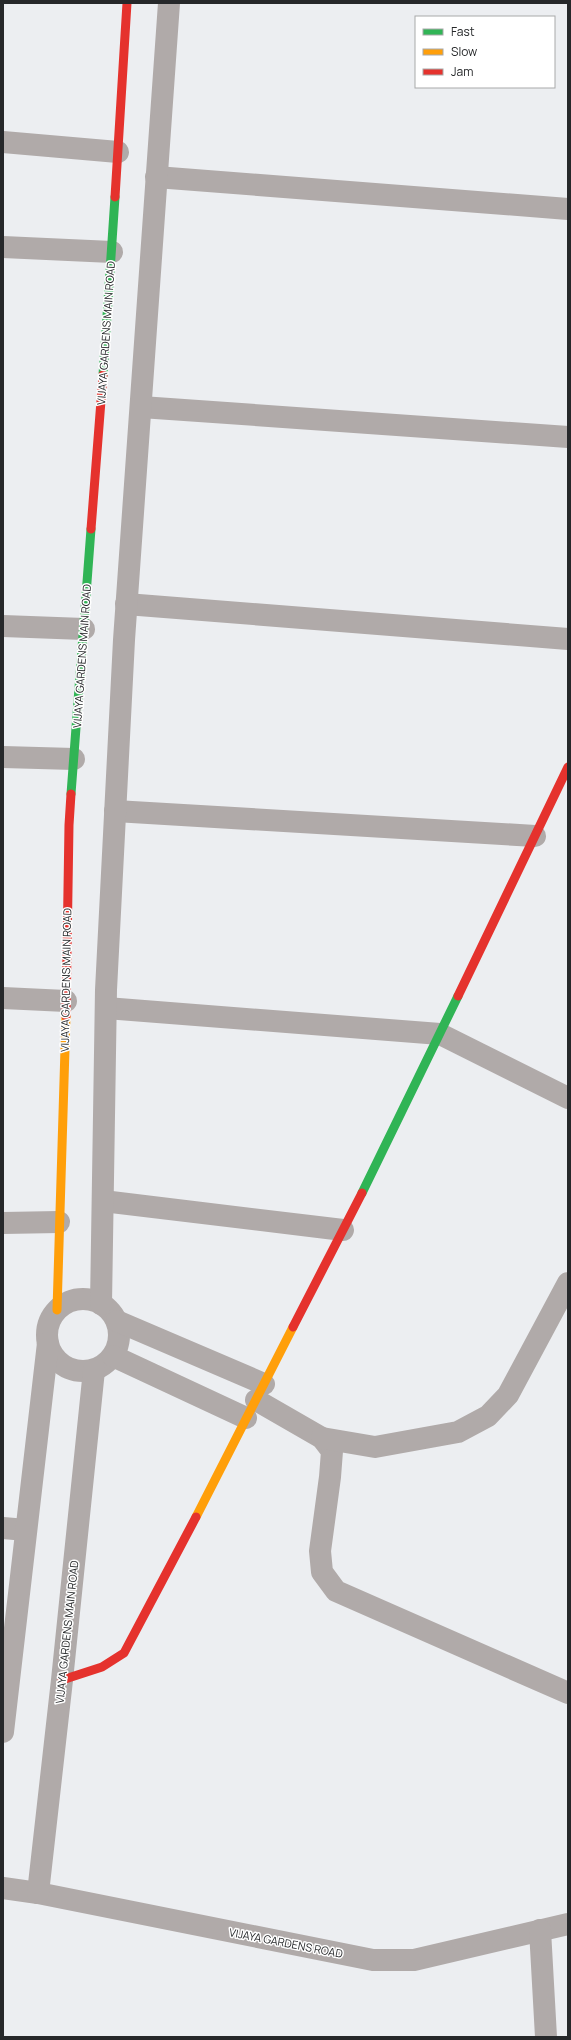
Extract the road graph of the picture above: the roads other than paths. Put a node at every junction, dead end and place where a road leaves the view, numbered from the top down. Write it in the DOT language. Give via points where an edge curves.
graph roads {
  1 [pos="127,3"];
  2 [pos="169,3"];
  3 [pos="3,142"];
  4 [pos="118,152"];
  5 [pos="156,177"];
  6 [pos="568,209"];
  7 [pos="3,247"];
  8 [pos="112,252"];
  9 [pos="140,407"];
  10 [pos="568,437"];
  11 [pos="126,604"];
  12 [pos="3,626"];
  13 [pos="84,629"];
  14 [pos="568,639"];
  15 [pos="3,757"];
  16 [pos="74,759"];
  17 [pos="568,767"];
  18 [pos="115,811"];
  19 [pos="535,836"];
  20 [pos="3,998"];
  21 [pos="66,1001"];
  22 [pos="106,1008"];
  23 [pos="440,1034"];
  24 [pos="568,1098"];
  25 [pos="103,1201"];
  26 [pos="59,1222"];
  27 [pos="3,1223"];
  28 [pos="343,1230"];
  29 [pos="568,1283"];
  30 [pos="101,1304"];
  31 [pos="57,1310"];
  32 [pos="117,1321"];
  33 [pos="48,1343"];
  34 [pos="113,1356"];
  35 [pos="94,1370"];
  36 [pos="255,1401"];
  37 [pos="322,1438"];
  38 [pos="3,1528"];
  39 [pos="26,1530"];
  40 [pos="62,1680"];
  41 [pos="568,1693"];
  42 [pos="3,1732"];
  43 [pos="3,1888"];
  44 [pos="38,1893"];
  45 [pos="568,1924"];
  46 [pos="540,1930"];
  47 [pos="546,2037"];
  1 -- 4 [label="street, VIJAYA GARDENS MAIN ROAD"];
  2 -- 5 [label="street"];
  3 -- 4 [label="street"];
  4 -- 8 [label="street, VIJAYA GARDENS MAIN ROAD"];
  5 -- 6 [label="street"];
  5 -- 9 [label="street"];
  7 -- 8 [label="street"];
  8 -- 13 [label="street, VIJAYA GARDENS MAIN ROAD"];
  9 -- 10 [label="street"];
  9 -- 11 [label="street"];
  11 -- 14 [label="street"];
  11 -- 18 [label="street"];
  12 -- 13 [label="street"];
  13 -- 16 [label="street, VIJAYA GARDENS MAIN ROAD"];
  15 -- 16 [label="street"];
  16 -- 21 [label="street, VIJAYA GARDENS MAIN ROAD" via="69,825"];
  17 -- 19 [label="street"];
  18 -- 19 [label="street"];
  18 -- 22 [label="street"];
  19 -- 23 [label="street"];
  20 -- 21 [label="street"];
  21 -- 26 [label="street, VIJAYA GARDENS MAIN ROAD"];
  22 -- 23 [label="street"];
  22 -- 25 [label="street"];
  23 -- 24 [label="street"];
  23 -- 28 [label="street"];
  25 -- 28 [label="street"];
  25 -- 30 [label="street"];
  26 -- 27 [label="street"];
  26 -- 31 [label="street, VIJAYA GARDENS MAIN ROAD"];
  28 -- 36 [label="street"];
  29 -- 37 [label="street" via="508,1395 488,1416 458,1432 375,1447"];
  30 -- 31 [label="street" via="78,1299"];
  30 -- 32 [label="street"];
  31 -- 33 [label="street" via="50,1320"];
  32 -- 34 [label="street" via="120,1333"];
  32 -- 36 [label="street"];
  33 -- 35 [label="street" via="52,1354 70,1369 82,1372"];
  33 -- 39 [label="street"];
  34 -- 35 [label="street" via="105,1365"];
  34 -- 36 [label="street"];
  35 -- 40 [label="street, VIJAYA GARDENS MAIN ROAD"];
  36 -- 37 [label="street"];
  36 -- 40 [label="street" via="124,1653 102,1667"];
  37 -- 41 [label="street" via="332,1451 320,1551 322,1572 336,1591"];
  38 -- 39 [label="street"];
  39 -- 42 [label="street"];
  40 -- 44 [label="street, VIJAYA GARDENS MAIN ROAD"];
  43 -- 44 [label="street, VIJAYA GARDENS ROAD"];
  44 -- 46 [label="street, VIJAYA GARDENS ROAD" via="373,1960 414,1960"];
  45 -- 46 [label="street, VIJAYA GARDENS ROAD"];
  46 -- 47 [label="street"];
}
